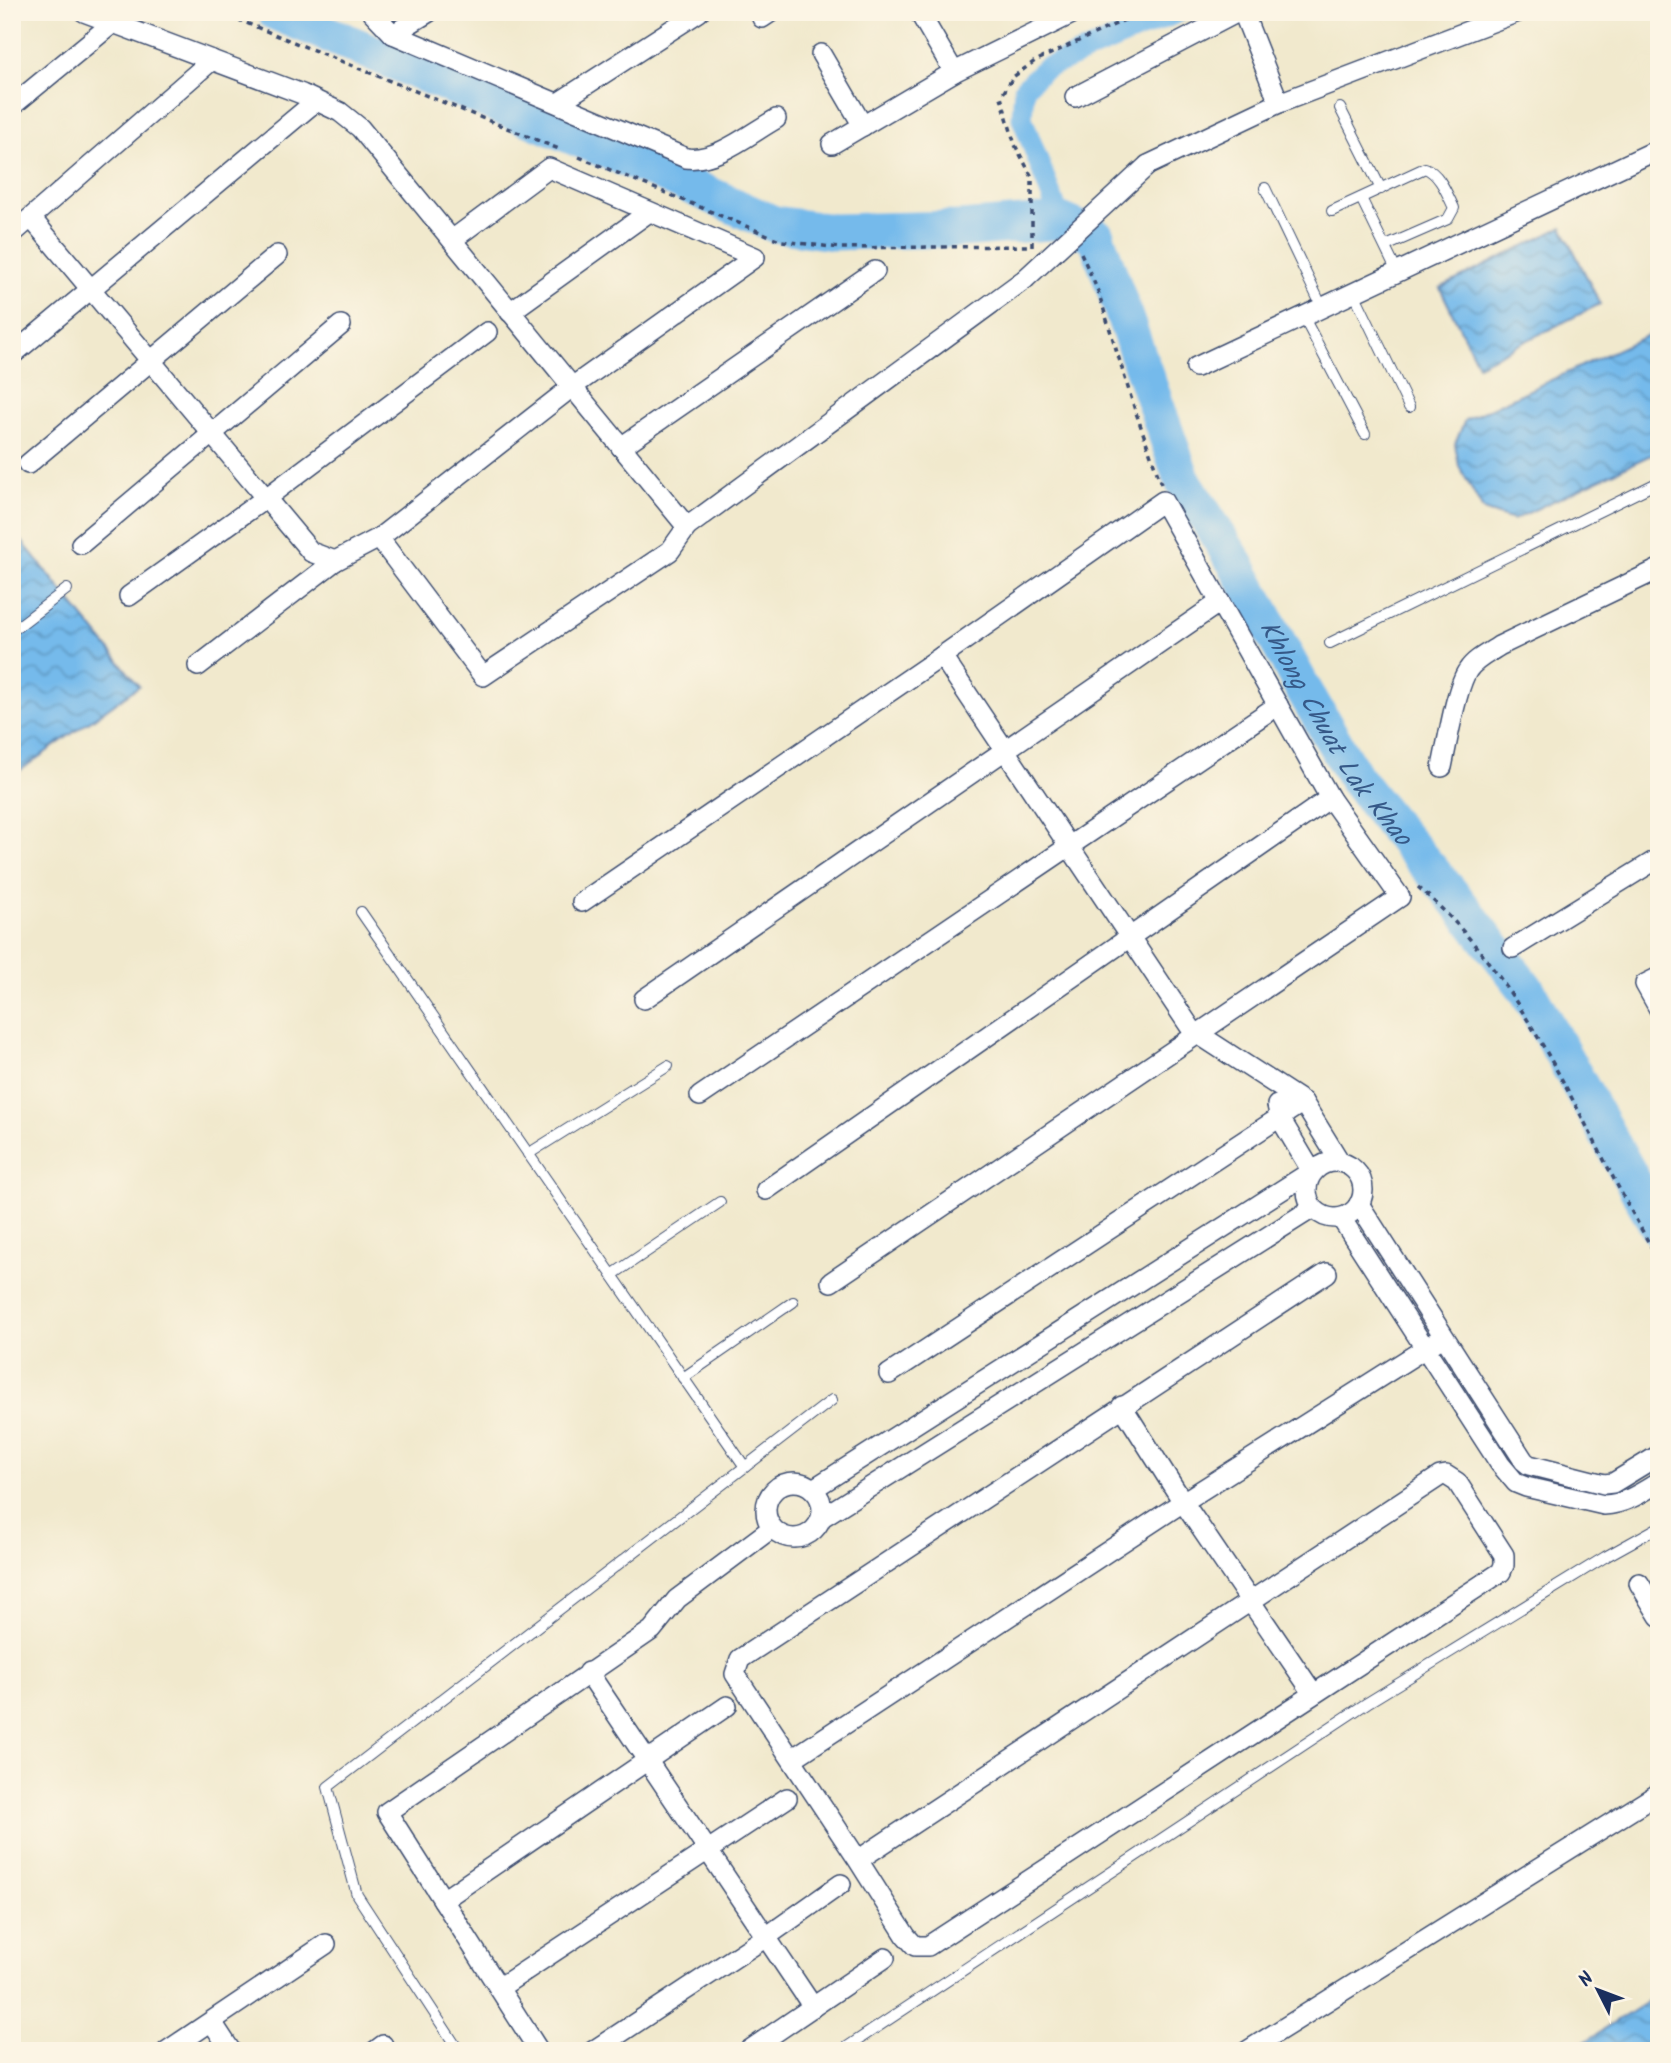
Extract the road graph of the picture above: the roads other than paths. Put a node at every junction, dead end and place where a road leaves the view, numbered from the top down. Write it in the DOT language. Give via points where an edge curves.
graph roads {
  1 [pos="84,12"];
  2 [pos="372,12"];
  3 [pos="429,12"];
  4 [pos="699,12"];
  5 [pos="919,12"];
  6 [pos="1076,12"];
  7 [pos="1240,12"];
  8 [pos="1518,12"];
  9 [pos="1040,20"];
  10 [pos="1471,21"];
  11 [pos="113,23"];
  12 [pos="393,34"];
  13 [pos="821,54"];
  14 [pos="212,60"];
  15 [pos="954,72"];
  16 [pos="1075,97"];
  17 [pos="316,101"];
  18 [pos="558,103"];
  19 [pos="1279,103"];
  20 [pos="12,106"];
  21 [pos="1340,107"];
  22 [pos="776,119"];
  23 [pos="863,126"];
  24 [pos="832,144"];
  25 [pos="1659,149"];
  26 [pos="1265,188"];
  27 [pos="1381,189"];
  28 [pos="1361,198"];
  29 [pos="1332,211"];
  30 [pos="649,212"];
  31 [pos="32,219"];
  32 [pos="12,234"];
  33 [pos="452,240"];
  34 [pos="1385,246"];
  35 [pos="278,255"];
  36 [pos="875,271"];
  37 [pos="1397,272"];
  38 [pos="92,290"];
  39 [pos="1354,293"];
  40 [pos="1322,307"];
  41 [pos="510,312"];
  42 [pos="1303,316"];
  43 [pos="341,326"];
  44 [pos="487,332"];
  45 [pos="12,355"];
  46 [pos="151,360"];
  47 [pos="1196,367"];
  48 [pos="572,387"];
  49 [pos="1409,407"];
  50 [pos="1364,434"];
  51 [pos="213,435"];
  52 [pos="621,447"];
  53 [pos="28,464"];
  54 [pos="1659,482"];
  55 [pos="266,498"];
  56 [pos="687,527"];
  57 [pos="379,538"];
  58 [pos="80,544"];
  59 [pos="335,561"];
  60 [pos="1659,569"];
  61 [pos="67,589"];
  62 [pos="129,596"];
  63 [pos="1220,602"];
  64 [pos="12,631"];
  65 [pos="1330,643"];
  66 [pos="942,656"];
  67 [pos="198,666"];
  68 [pos="1278,705"];
  69 [pos="1005,750"];
  70 [pos="1442,767"];
  71 [pos="1330,798"];
  72 [pos="1069,847"];
  73 [pos="1659,858"];
  74 [pos="582,902"];
  75 [pos="360,912"];
  76 [pos="1130,938"];
  77 [pos="1513,948"];
  78 [pos="1659,977"];
  79 [pos="644,999"];
  80 [pos="1659,1009"];
  81 [pos="1197,1033"];
  82 [pos="668,1066"];
  83 [pos="1274,1083"];
  84 [pos="700,1096"];
  85 [pos="1303,1102"];
  86 [pos="1280,1118"];
  87 [pos="528,1154"];
  88 [pos="1340,1162"];
  89 [pos="1315,1169"];
  90 [pos="766,1191"];
  91 [pos="720,1202"];
  92 [pos="1359,1204"];
  93 [pos="1313,1208"];
  94 [pos="1341,1218"];
  95 [pos="1327,1273"];
  96 [pos="612,1275"];
  97 [pos="831,1282"];
  98 [pos="793,1302"];
  99 [pos="1073,1324"];
  100 [pos="1443,1337"];
  101 [pos="1087,1349"];
  102 [pos="1424,1349"];
  103 [pos="889,1374"];
  104 [pos="683,1378"];
  105 [pos="832,1400"];
  106 [pos="1122,1406"];
  107 [pos="1659,1455"];
  108 [pos="745,1467"];
  109 [pos="1640,1468"];
  110 [pos="1655,1485"];
  111 [pos="813,1489"];
  112 [pos="1183,1502"];
  113 [pos="821,1518"];
  114 [pos="1659,1527"];
  115 [pos="772,1528"];
  116 [pos="1639,1583"];
  117 [pos="1251,1600"];
  118 [pos="1659,1616"];
  119 [pos="588,1672"];
  120 [pos="1313,1693"];
  121 [pos="727,1706"];
  122 [pos="792,1759"];
  123 [pos="645,1760"];
  124 [pos="1659,1793"];
  125 [pos="787,1798"];
  126 [pos="707,1851"];
  127 [pos="858,1860"];
  128 [pos="841,1884"];
  129 [pos="443,1900"];
  130 [pos="766,1937"];
  131 [pos="326,1944"];
  132 [pos="885,1958"];
  133 [pos="499,1989"];
  134 [pos="813,2007"];
  135 [pos="212,2022"];
  136 [pos="167,2051"];
  137 [pos="231,2051"];
  138 [pos="459,2051"];
  139 [pos="539,2051"];
  140 [pos="593,2051"];
  141 [pos="748,2051"];
  142 [pos="841,2051"];
  143 [pos="1247,2051"];
  1 -- 11 [label="street"];
  2 -- 12 [label="street"];
  3 -- 12 [label="street"];
  4 -- 18 [label="street"];
  5 -- 15 [label="street"];
  6 -- 9 [label="street"];
  7 -- 16 [label="street"];
  7 -- 19 [label="street"];
  8 -- 10 [label="street"];
  9 -- 15 [label="street"];
  10 -- 19 [label="street"];
  11 -- 14 [label="street"];
  11 -- 20 [label="street"];
  12 -- 18 [label="street"];
  13 -- 23 [label="street"];
  14 -- 17 [label="street"];
  14 -- 31 [label="street"];
  15 -- 23 [label="street"];
  17 -- 33 [label="street" via="360,128"];
  17 -- 38 [label="street"];
  18 -- 22 [label="street" via="697,159 711,156"];
  19 -- 56 [label="street, bridge" via="1148,165 1025,278"];
  21 -- 27 [label="lane"];
  23 -- 24 [label="street"];
  25 -- 37 [label="street"];
  26 -- 40 [label="lane"];
  27 -- 28 [label="lane"];
  27 -- 34 [label="lane" via="1425,168 1436,175 1454,208 1448,219"];
  28 -- 29 [label="lane"];
  28 -- 34 [label="lane"];
  30 -- 33 [label="street" via="549,168"];
  30 -- 41 [label="street"];
  30 -- 48 [label="street" via="755,257"];
  31 -- 32 [label="street"];
  31 -- 38 [label="street"];
  33 -- 41 [label="street"];
  34 -- 37 [label="lane"];
  35 -- 46 [label="street"];
  36 -- 52 [label="street"];
  37 -- 39 [label="street"];
  38 -- 45 [label="street"];
  38 -- 46 [label="street"];
  39 -- 40 [label="street"];
  39 -- 49 [label="lane"];
  40 -- 42 [label="street"];
  41 -- 48 [label="street"];
  42 -- 47 [label="street"];
  42 -- 50 [label="lane"];
  43 -- 51 [label="street"];
  44 -- 55 [label="street"];
  46 -- 51 [label="street"];
  46 -- 53 [label="street"];
  48 -- 52 [label="street"];
  48 -- 57 [label="street"];
  51 -- 55 [label="street"];
  51 -- 58 [label="street"];
  52 -- 56 [label="street"];
  54 -- 65 [label="lane"];
  55 -- 59 [label="street" via="311,552"];
  55 -- 62 [label="street"];
  56 -- 57 [label="street" via="670,551 483,676"];
  57 -- 59 [label="street"];
  59 -- 67 [label="street"];
  60 -- 70 [label="street" via="1477,661 1462,684"];
  61 -- 64 [label="lane"];
  63 -- 66 [label="street" via="1163,501"];
  63 -- 68 [label="street"];
  63 -- 69 [label="street"];
  66 -- 69 [label="street"];
  66 -- 74 [label="street"];
  68 -- 71 [label="street"];
  68 -- 72 [label="street"];
  69 -- 72 [label="street"];
  69 -- 79 [label="street"];
  71 -- 76 [label="street"];
  71 -- 81 [label="street" via="1400,897"];
  72 -- 76 [label="street"];
  72 -- 84 [label="street"];
  73 -- 77 [label="street"];
  75 -- 87 [label="lane"];
  76 -- 81 [label="street"];
  76 -- 90 [label="street"];
  78 -- 80 [label="street" via="1646,984"];
  81 -- 83 [label="street"];
  81 -- 97 [label="street"];
  82 -- 87 [label="lane"];
  83 -- 85 [label="street"];
  83 -- 86 [label="street"];
  85 -- 86 [label="street"];
  85 -- 88 [label="street"];
  86 -- 89 [label="street"];
  86 -- 103 [label="street"];
  87 -- 96 [label="lane"];
  88 -- 89 [label="street"];
  88 -- 92 [label="street" via="1359,1175 1363,1190"];
  89 -- 93 [label="street" via="1307,1186"];
  89 -- 99 [label="street"];
  91 -- 96 [label="lane"];
  92 -- 94 [label="street"];
  92 -- 100 [label="street"];
  93 -- 94 [label="street" via="1325,1217"];
  93 -- 101 [label="street"];
  94 -- 102 [label="street"];
  95 -- 106 [label="street"];
  96 -- 104 [label="lane"];
  98 -- 104 [label="lane"];
  99 -- 101 [label="street"];
  99 -- 111 [label="street"];
  100 -- 102 [label="street"];
  100 -- 109 [label="street" via="1529,1465 1604,1484"];
  101 -- 113 [label="street"];
  102 -- 110 [label="street" via="1516,1483 1604,1505 1629,1500"];
  102 -- 112 [label="street"];
  104 -- 108 [label="lane"];
  105 -- 108 [label="lane"];
  106 -- 112 [label="street"];
  106 -- 122 [label="street" via="740,1660 735,1674"];
  107 -- 109 [label="street"];
  108 -- 138 [label="lane" via="328,1787 357,1895"];
  109 -- 110 [label="street"];
  111 -- 113 [label="street" via="821,1502"];
  111 -- 115 [label="street" via="792,1482 772,1493 766,1514"];
  112 -- 117 [label="street"];
  112 -- 122 [label="street"];
  113 -- 115 [label="street" via="813,1531 800,1538 785,1537"];
  114 -- 142 [label="lane" via="1367,1703"];
  115 -- 119 [label="street" via="677,1599 652,1630"];
  116 -- 118 [label="street"];
  117 -- 120 [label="street"];
  117 -- 120 [label="street" via="1440,1476 1457,1482 1504,1555 1501,1572"];
  117 -- 127 [label="street"];
  119 -- 123 [label="street"];
  119 -- 129 [label="street" via="387,1812"];
  120 -- 127 [label="street" via="928,1946 915,1946 906,1936"];
  121 -- 123 [label="street"];
  122 -- 127 [label="street"];
  123 -- 126 [label="street"];
  123 -- 129 [label="street"];
  124 -- 143 [label="street"];
  125 -- 126 [label="street"];
  126 -- 130 [label="street"];
  126 -- 133 [label="street"];
  128 -- 130 [label="street"];
  129 -- 133 [label="street"];
  130 -- 134 [label="street"];
  130 -- 140 [label="street"];
  131 -- 135 [label="street"];
  132 -- 134 [label="street"];
  133 -- 139 [label="street"];
  134 -- 141 [label="street"];
  135 -- 136 [label="street"];
  135 -- 137 [label="street"];
}
